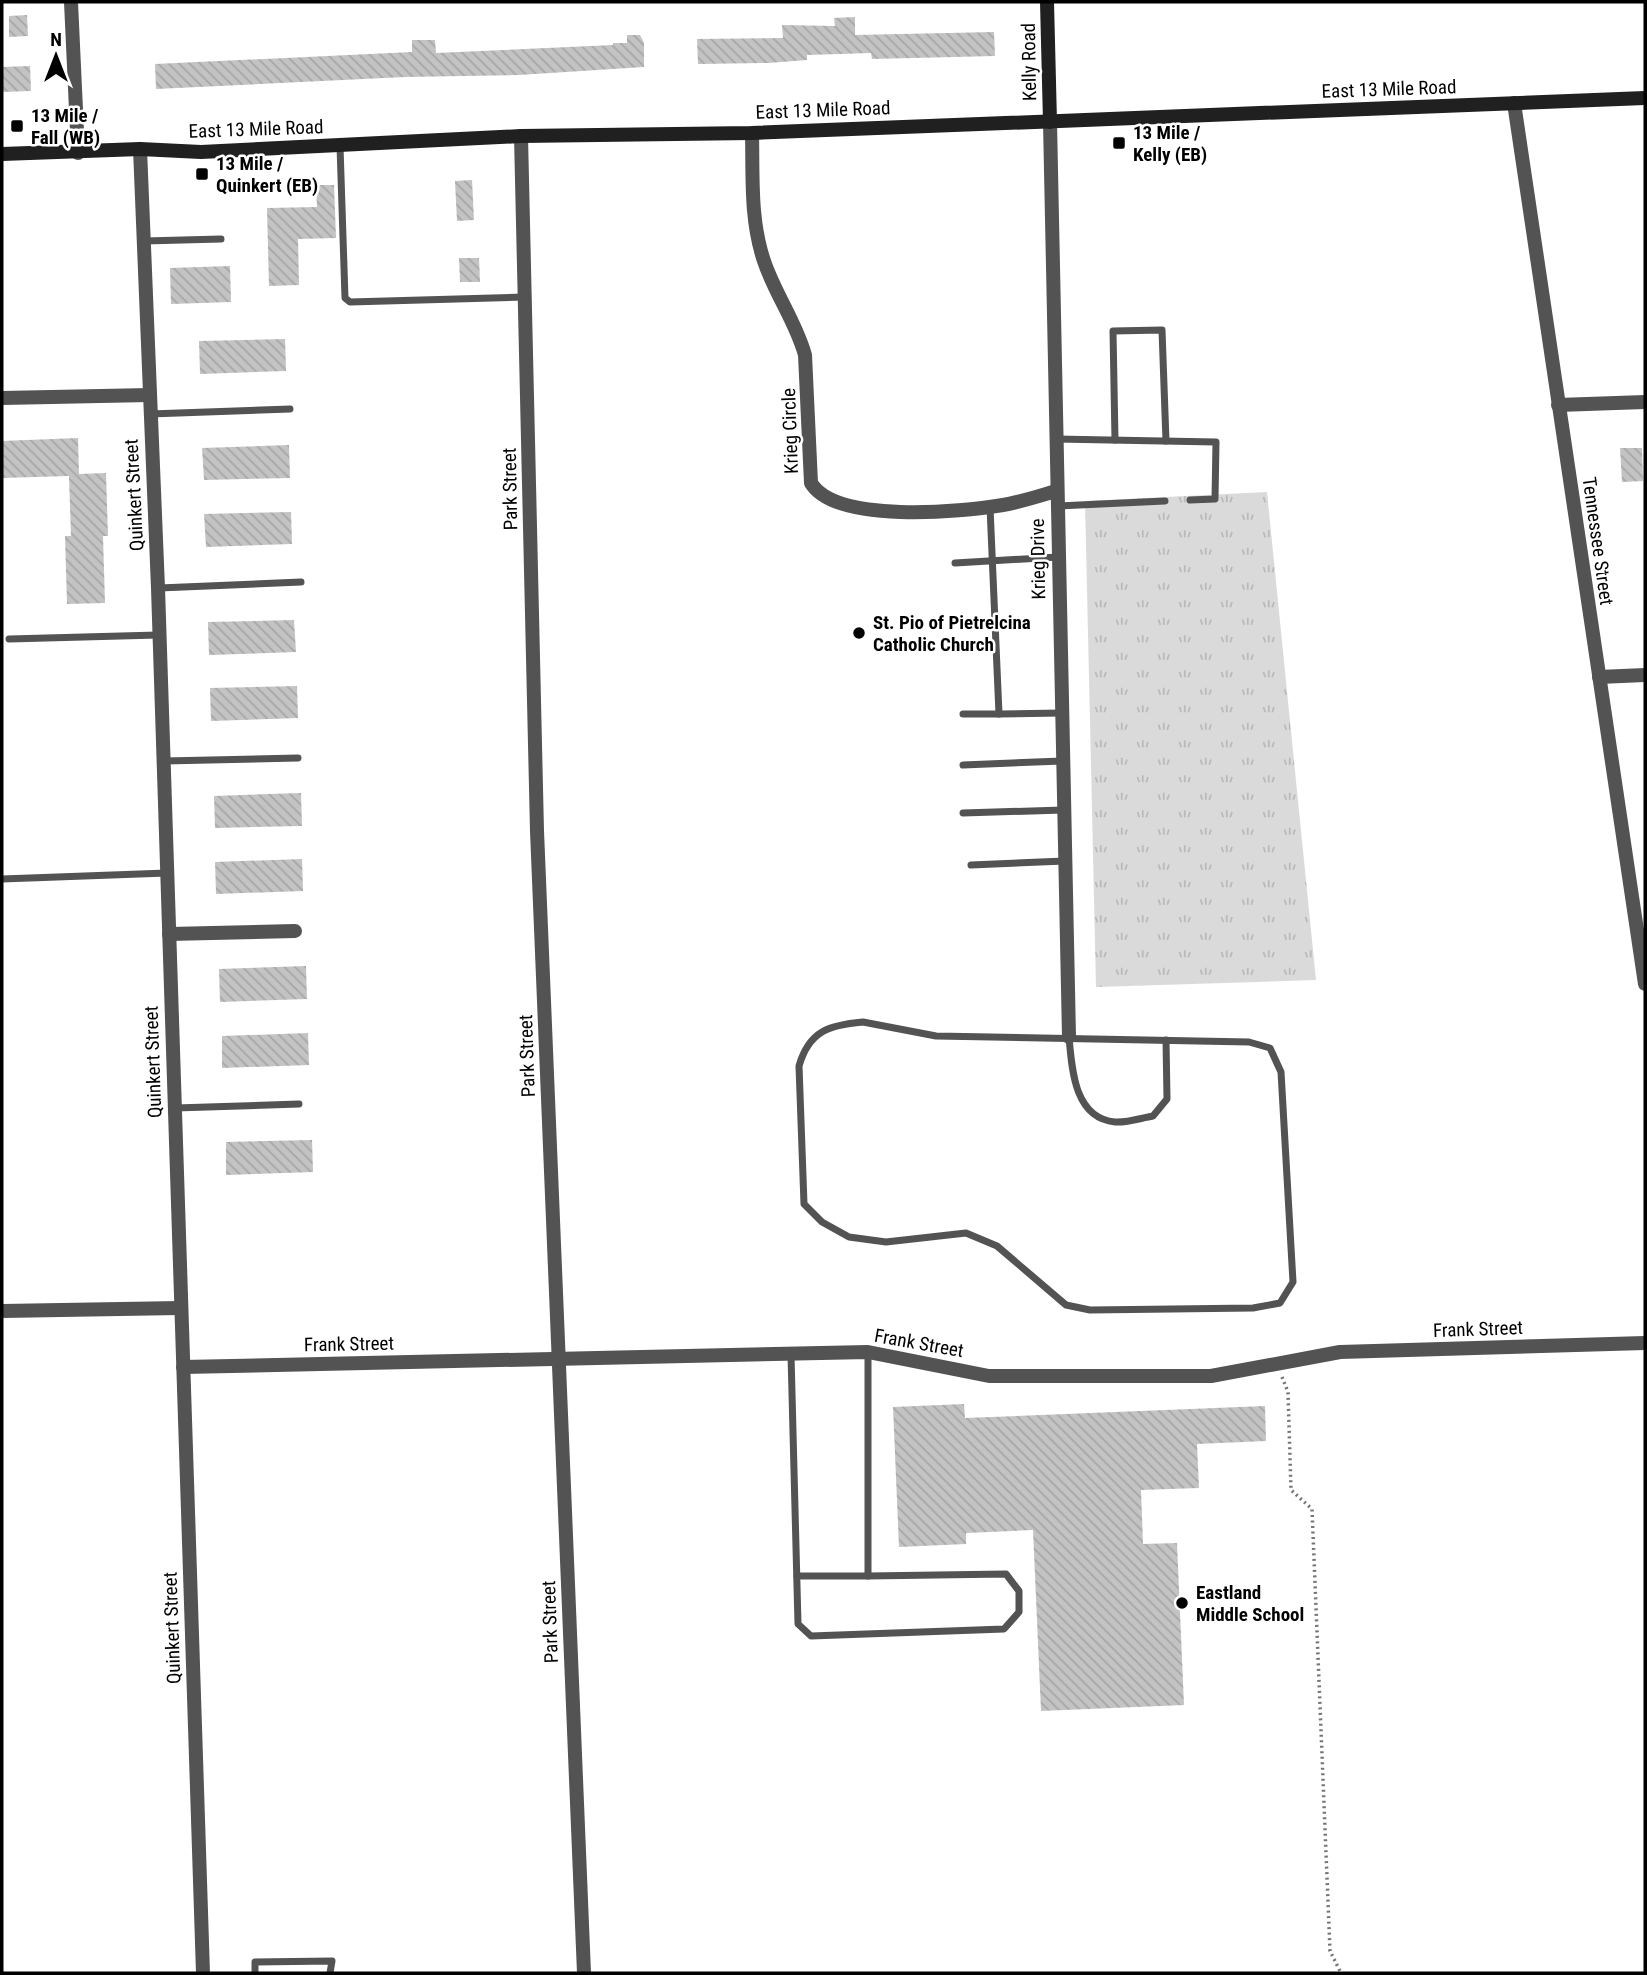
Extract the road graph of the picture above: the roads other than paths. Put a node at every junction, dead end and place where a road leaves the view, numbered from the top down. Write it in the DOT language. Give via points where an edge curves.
graph roads {
  1 [pos="71,2"];
  2 [pos="1047,2"];
  3 [pos="1645,98"];
  4 [pos="1514,103"];
  5 [pos="1050,122"];
  6 [pos="752,132"];
  7 [pos="521,136"];
  8 [pos="340,145"];
  9 [pos="140,149"];
  10 [pos="78,153"];
  11 [pos="2,154"];
  12 [pos="221,239"];
  13 [pos="144,241"];
  14 [pos="524,298"];
  15 [pos="149,394"];
  16 [pos="2,398"];
  17 [pos="1645,402"];
  18 [pos="1558,405"];
  19 [pos="290,409"];
  20 [pos="150,414"];
  21 [pos="1055,439"];
  22 [pos="1115,440"];
  23 [pos="1166,441"];
  24 [pos="1056,498"];
  25 [pos="1190,500"];
  26 [pos="1165,501"];
  27 [pos="990,507"];
  28 [pos="1058,557"];
  29 [pos="992,560"];
  30 [pos="955,562"];
  31 [pos="301,582"];
  32 [pos="158,588"];
  33 [pos="158,635"];
  34 [pos="9,639"];
  35 [pos="1645,675"];
  36 [pos="1599,677"];
  37 [pos="1061,713"];
  38 [pos="963,714"];
  39 [pos="999,714"];
  40 [pos="298,758"];
  41 [pos="163,761"];
  42 [pos="1062,761"];
  43 [pos="963,765"];
  44 [pos="1063,810"];
  45 [pos="963,813"];
  46 [pos="1065,861"];
  47 [pos="971,865"];
  48 [pos="167,873"];
  49 [pos="2,879"];
  50 [pos="295,931"];
  51 [pos="169,934"];
  52 [pos="1643,955"];
  53 [pos="1645,984"];
  54 [pos="1069,1037"];
  55 [pos="1166,1040"];
  56 [pos="299,1104"];
  57 [pos="174,1108"];
  58 [pos="180,1308"];
  59 [pos="2,1311"];
  60 [pos="1645,1343"];
  61 [pos="869,1352"];
  62 [pos="791,1355"];
  63 [pos="558,1359"];
  64 [pos="183,1367"];
  65 [pos="797,1576"];
  66 [pos="868,1576"];
  67 [pos="203,1973"];
  68 [pos="255,1973"];
  69 [pos="330,1973"];
  70 [pos="584,1973"];
  1 -- 10 [label="street"];
  2 -- 5 [label="main road, Kelly Road"];
  3 -- 4 [label="main road, East 13 Mile Road"];
  4 -- 5 [label="main road, East 13 Mile Road"];
  4 -- 18 [label="street, Tennessee Street"];
  5 -- 6 [label="main road, East 13 Mile Road"];
  5 -- 21 [label="street, Krieg Drive"];
  6 -- 7 [label="main road, East 13 Mile Road"];
  6 -- 27 [label="street, Krieg Circle" via="755,230 805,355 811,483 816,492 842,505 896,512"];
  7 -- 8 [label="main road, East 13 Mile Road"];
  7 -- 14 [label="street, Park Street"];
  8 -- 9 [label="main road, East 13 Mile Road" via="201,152"];
  8 -- 14 [label="lane" via="345,298 350,302"];
  9 -- 10 [label="main road, East 13 Mile Road"];
  9 -- 13 [label="street, Quinkert Street"];
  10 -- 11 [label="main road, East 13 Mile Road"];
  12 -- 13 [label="lane"];
  13 -- 15 [label="street, Quinkert Street"];
  14 -- 63 [label="street, Park Street" via="537,831"];
  15 -- 16 [label="street"];
  15 -- 20 [label="street, Quinkert Street"];
  17 -- 18 [label="street"];
  18 -- 36 [label="street, Tennessee Street"];
  19 -- 20 [label="lane"];
  20 -- 32 [label="street, Quinkert Street"];
  21 -- 22 [label="lane"];
  21 -- 24 [label="street, Krieg Drive"];
  22 -- 23 [label="lane"];
  22 -- 23 [label="lane" via="1113,331 1162,330"];
  23 -- 25 [label="lane" via="1216,442 1215,499"];
  24 -- 26 [label="lane"];
  24 -- 27 [label="street, Krieg Circle"];
  24 -- 28 [label="street, Krieg Drive"];
  27 -- 29 [label="lane"];
  28 -- 29 [label="lane"];
  28 -- 37 [label="street, Krieg Drive"];
  29 -- 30 [label="lane"];
  29 -- 39 [label="lane"];
  31 -- 32 [label="lane"];
  32 -- 33 [label="street, Quinkert Street"];
  33 -- 34 [label="lane"];
  33 -- 41 [label="street, Quinkert Street"];
  35 -- 36 [label="street"];
  36 -- 52 [label="street, Tennessee Street"];
  37 -- 39 [label="lane"];
  37 -- 42 [label="street, Krieg Drive"];
  38 -- 39 [label="lane"];
  40 -- 41 [label="lane"];
  41 -- 48 [label="street, Quinkert Street"];
  42 -- 43 [label="lane"];
  42 -- 44 [label="street, Krieg Drive"];
  44 -- 45 [label="lane"];
  44 -- 46 [label="street, Krieg Drive"];
  46 -- 47 [label="lane"];
  46 -- 54 [label="street, Krieg Drive"];
  48 -- 49 [label="lane"];
  48 -- 51 [label="street, Quinkert Street"];
  50 -- 51 [label="street"];
  51 -- 57 [label="street, Quinkert Street"];
  52 -- 53 [label="street, Tennessee Street"];
  54 -- 55 [label="lane"];
  54 -- 55 [label="lane" via="1081,1100 1096,1117 1116,1123 1153,1116 1167,1099"];
  54 -- 55 [label="lane" via="936,1036 863,1022 836,1024 816,1035 799,1066 804,1204 822,1222 849,1237 886,1242 966,1233 997,1246 1066,1305 1090,1310 1253,1308 1280,1303 1293,1282 1281,1072 1270,1048 1249,1042"];
  56 -- 57 [label="lane"];
  57 -- 58 [label="street, Quinkert Street"];
  58 -- 59 [label="street"];
  58 -- 64 [label="street, Quinkert Street"];
  60 -- 61 [label="street, Frank Street" via="1340,1352 1211,1376 989,1376"];
  61 -- 62 [label="street, Frank Street"];
  61 -- 66 [label="lane"];
  62 -- 63 [label="street, Frank Street"];
  62 -- 65 [label="lane"];
  63 -- 64 [label="street, Frank Street"];
  63 -- 70 [label="street, Park Street"];
  64 -- 67 [label="street, Quinkert Street"];
  65 -- 66 [label="lane"];
  65 -- 66 [label="lane" via="798,1624 811,1636 1004,1629 1019,1612 1018,1591 1006,1574"];
  68 -- 69 [label="lane" via="255,1962 332,1961"];
}
